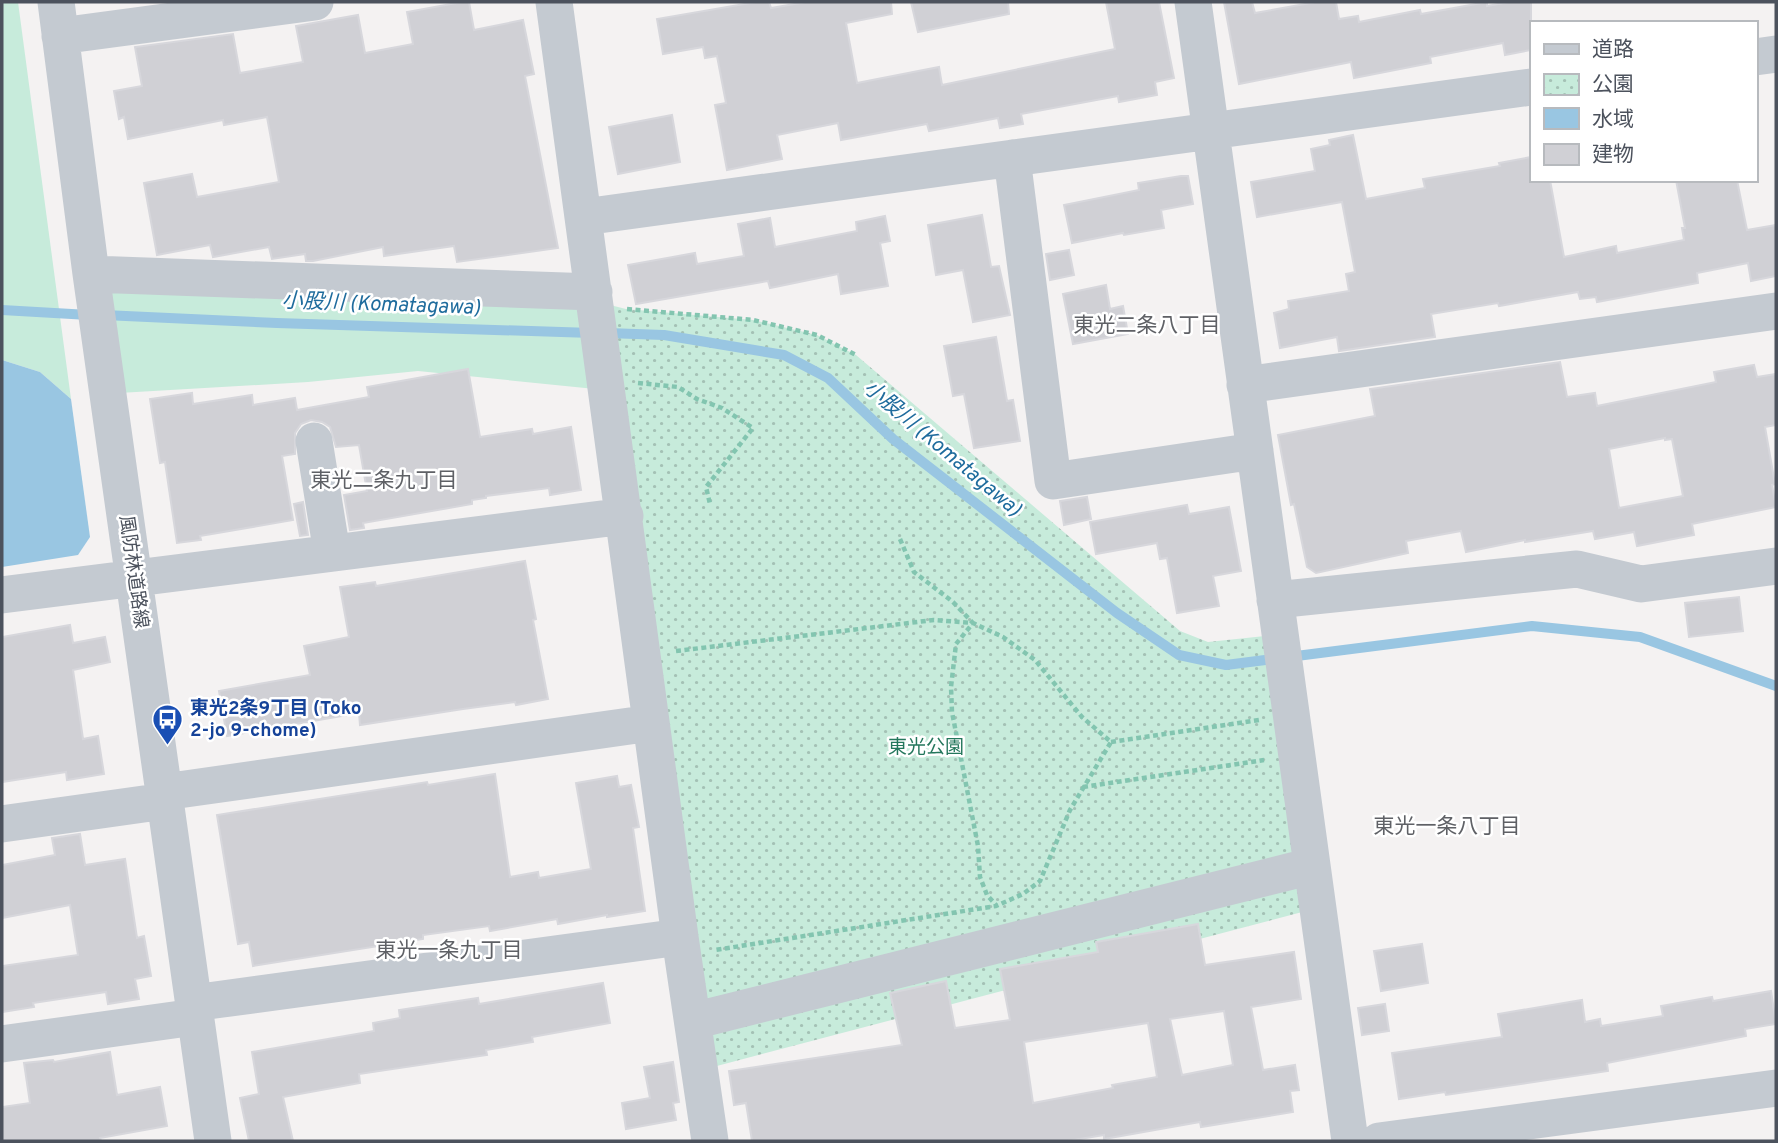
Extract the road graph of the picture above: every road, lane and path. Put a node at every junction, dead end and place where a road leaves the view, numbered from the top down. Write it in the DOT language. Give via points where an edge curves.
graph roads {
  1 [pos="315,2"];
  2 [pos="554,2"];
  3 [pos="1193,2"];
  4 [pos="58,19"];
  5 [pos="1776,54"];
  6 [pos="1757,57"];
  7 [pos="1530,87"];
  8 [pos="1210,131"];
  9 [pos="1012,158"];
  10 [pos="584,217"];
  11 [pos="93,288"];
  12 [pos="595,302"];
  13 [pos="1776,311"];
  14 [pos="856,355"];
  15 [pos="604,367"];
  16 [pos="1245,385"];
  17 [pos="314,440"];
  18 [pos="1255,451"];
  19 [pos="710,504"];
  20 [pos="625,516"];
  21 [pos="900,539"];
  22 [pos="332,554"];
  23 [pos="1776,566"];
  24 [pos="134,579"];
  25 [pos="2,595"];
  26 [pos="1277,616"];
  27 [pos="973,623"];
  28 [pos="644,655"];
  29 [pos="1291,715"];
  30 [pos="651,723"];
  31 [pos="1111,742"];
  32 [pos="1296,755"];
  33 [pos="1083,787"];
  34 [pos="165,797"];
  35 [pos="2,824"];
  36 [pos="1312,866"];
  37 [pos="996,906"];
  38 [pos="682,946"];
  39 [pos="194,1010"];
  40 [pos="693,1021"];
  41 [pos="2,1044"];
  42 [pos="1776,1088"];
  43 [pos="213,1141"];
  44 [pos="710,1141"];
  45 [pos="1350,1141"];
  46 [pos="1379,1141"];
  1 -- 4 [label="street"];
  2 -- 10 [label="street"];
  3 -- 8 [label="street"];
  4 -- 11 [label="street, 風防林道路線"];
  5 -- 6 [label="street"];
  7 -- 8 [label="street"];
  8 -- 9 [label="street"];
  8 -- 16 [label="street"];
  9 -- 10 [label="street"];
  9 -- 18 [label="street" via="1053,481"];
  10 -- 12 [label="street"];
  11 -- 12 [label="street"];
  11 -- 24 [label="street, 風防林道路線"];
  12 -- 14 [label="path" via="753,320 817,335"];
  12 -- 15 [label="street"];
  13 -- 16 [label="street"];
  15 -- 19 [label="path" via="644,383 678,387 753,428 706,487"];
  15 -- 20 [label="street"];
  16 -- 18 [label="street"];
  17 -- 22 [label="street"];
  18 -- 26 [label="street"];
  20 -- 22 [label="street"];
  20 -- 28 [label="street"];
  21 -- 27 [label="path" via="914,572"];
  22 -- 24 [label="street"];
  23 -- 26 [label="street" via="1641,584 1577,569"];
  24 -- 25 [label="street"];
  24 -- 34 [label="street, 風防林道路線"];
  26 -- 29 [label="street"];
  27 -- 28 [label="path" via="934,620"];
  27 -- 31 [label="path" via="1035,660 1082,717"];
  27 -- 37 [label="path" via="956,644 952,712 980,877"];
  28 -- 30 [label="street"];
  29 -- 31 [label="path"];
  29 -- 32 [label="street"];
  30 -- 34 [label="street"];
  30 -- 38 [label="street"];
  31 -- 33 [label="path"];
  32 -- 33 [label="path"];
  32 -- 36 [label="street"];
  33 -- 37 [label="path" via="1040,881"];
  34 -- 35 [label="street"];
  34 -- 39 [label="street, 風防林道路線"];
  36 -- 40 [label="street"];
  36 -- 45 [label="street"];
  37 -- 38 [label="path"];
  38 -- 39 [label="street"];
  38 -- 40 [label="street"];
  39 -- 41 [label="street"];
  39 -- 43 [label="street, 風防林道路線"];
  40 -- 44 [label="street"];
  42 -- 46 [label="street"];
}
